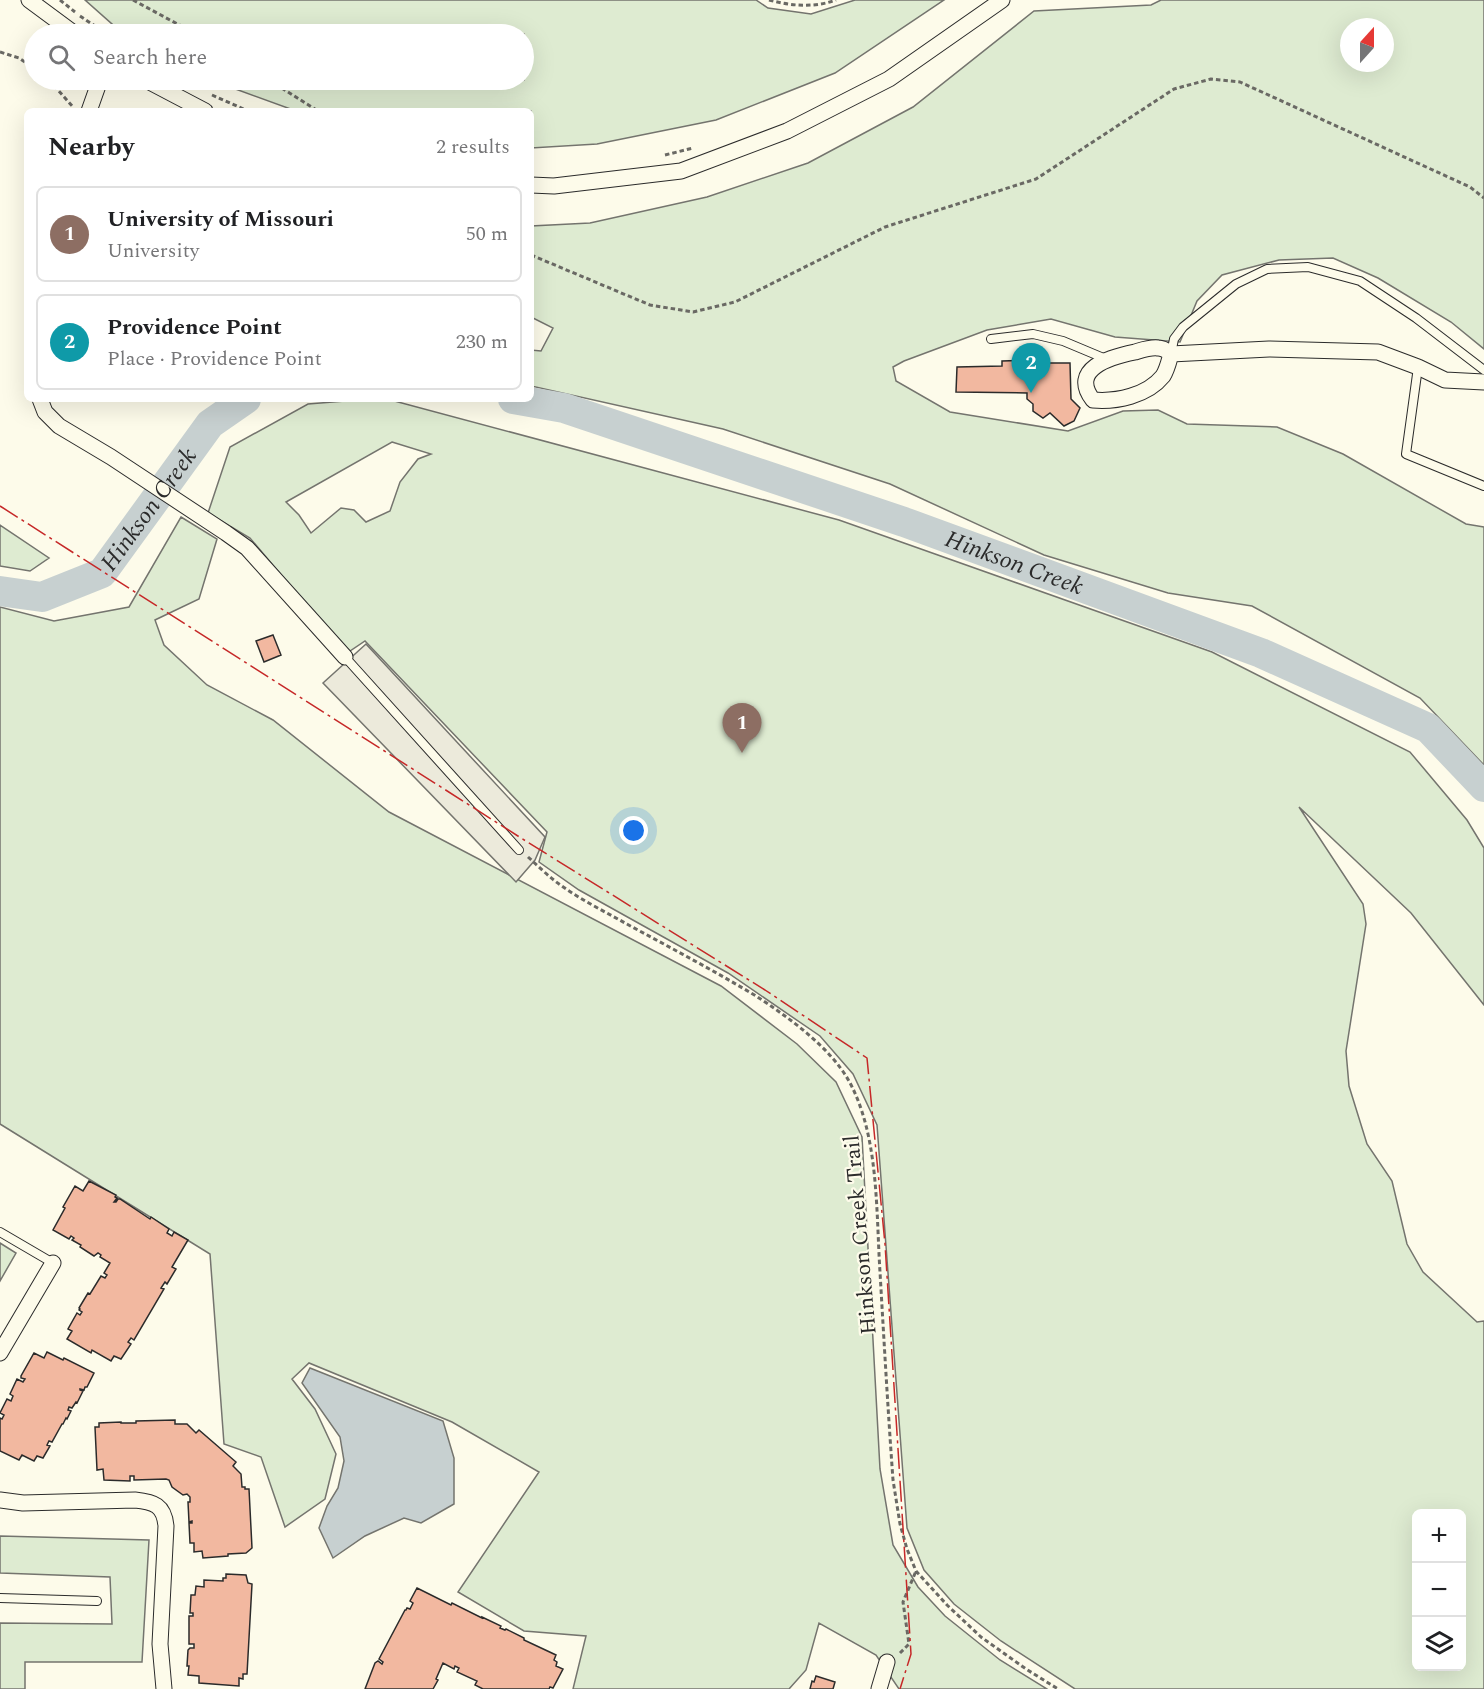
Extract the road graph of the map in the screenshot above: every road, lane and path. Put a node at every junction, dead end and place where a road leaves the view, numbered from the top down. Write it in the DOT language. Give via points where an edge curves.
graph roads {
  1 [pos="29,0"];
  2 [pos="60,0"];
  3 [pos="133,0"];
  4 [pos="769,0"];
  5 [pos="836,0"];
  6 [pos="1002,0"];
  7 [pos="61,24"];
  8 [pos="93,24"];
  9 [pos="177,24"];
  10 [pos="0,52"];
  11 [pos="24,61"];
  12 [pos="58,90"];
  13 [pos="96,90"];
  14 [pos="165,90"];
  15 [pos="285,90"];
  16 [pos="209,94"];
  17 [pos="73,108"];
  18 [pos="90,108"];
  19 [pos="199,108"];
  20 [pos="241,108"];
  21 [pos="313,108"];
  22 [pos="699,146"];
  23 [pos="659,157"];
  24 [pos="534,185"];
  25 [pos="1484,198"];
  26 [pos="534,256"];
  27 [pos="991,339"];
  28 [pos="1171,354"];
  29 [pos="1106,359"];
  30 [pos="1418,367"];
  31 [pos="1484,370"];
  32 [pos="1484,382"];
  33 [pos="41,402"];
  34 [pos="1484,486"];
  35 [pos="345,657"];
  36 [pos="519,850"];
  37 [pos="0,1232"];
  38 [pos="52,1263"];
  39 [pos="0,1353"];
  40 [pos="0,1500"];
  41 [pos="916,1571"];
  42 [pos="0,1598"];
  43 [pos="97,1601"];
  44 [pos="887,1662"];
  45 [pos="164,1689"];
  46 [pos="879,1689"];
  47 [pos="1058,1689"];
  1 -- 7 [label="street"];
  2 -- 8 [label="path"];
  3 -- 9 [label="path"];
  4 -- 5 [label="path" via="803,6"];
  6 -- 24 [label="street" via="888,79 776,135 681,171"];
  10 -- 11 [label="path"];
  12 -- 17 [label="path"];
  13 -- 18 [label="street"];
  14 -- 19 [label="street"];
  15 -- 21 [label="path"];
  16 -- 20 [label="path"];
  22 -- 23 [label="path"];
  25 -- 26 [label="path" via="1470,187 1240,82 1211,79 1174,89 1036,179 885,227 735,302 693,312 650,305"];
  27 -- 29 [label="lane" via="1033,334 1063,341"];
  28 -- 29 [label="street" via="1156,347"];
  28 -- 29 [label="street" via="1164,376 1154,384 1137,394 1108,401 1093,400 1085,390 1085,381 1089,371"];
  28 -- 30 [label="street" via="1269,349 1378,352"];
  28 -- 31 [label="lane" via="1174,339 1183,327 1236,284 1267,269 1308,267 1359,281"];
  30 -- 32 [label="street" via="1445,380"];
  30 -- 34 [label="lane" via="1407,454"];
  33 -- 35 [label="street" via="58,426 247,549"];
  35 -- 36 [label="lane"];
  36 -- 41 [label="path, Hinkson Creek Trail" via="585,900 759,998 815,1042 848,1079 868,1128 893,1480 900,1524"];
  37 -- 38 [label="lane"];
  38 -- 39 [label="street"];
  40 -- 45 [label="street" via="135,1500 158,1506 165,1515 166,1526 160,1644"];
  41 -- 44 [label="path" via="903,1602 909,1644"];
  41 -- 47 [label="path, Hinkson Creek Trail" via="981,1637"];
  42 -- 43 [label="lane"];
  44 -- 46 [label="street"];
}
